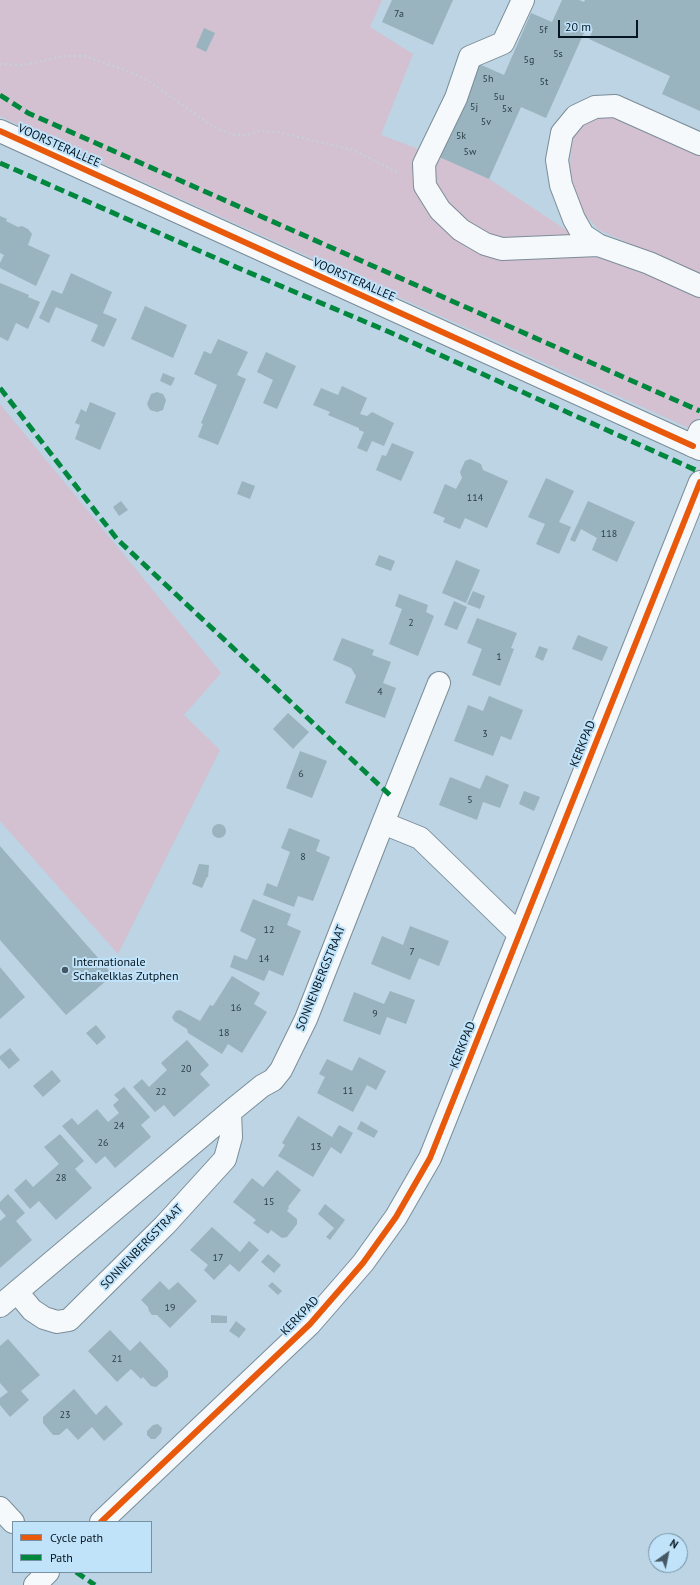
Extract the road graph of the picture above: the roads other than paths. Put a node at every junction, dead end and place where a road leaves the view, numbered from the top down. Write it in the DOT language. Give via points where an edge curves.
graph roads {
  1 [pos="524,0"];
  2 [pos="0,131"];
  3 [pos="700,144"];
  4 [pos="598,245"];
  5 [pos="700,286"];
  6 [pos="698,442"];
  7 [pos="700,482"];
  8 [pos="439,683"];
  9 [pos="383,822"];
  10 [pos="519,934"];
  11 [pos="230,1112"];
  12 [pos="17,1292"];
  13 [pos="0,1306"];
  14 [pos="0,1508"];
  15 [pos="12,1521"];
  16 [pos="102,1521"];
  17 [pos="47,1573"];
  18 [pos="35,1585"];
  1 -- 4 [label="street" via="503,43 470,57 456,98 424,164 425,186 440,210 461,230 485,244 502,249"];
  2 -- 6 [label="street, VOORSTERALLEE"];
  3 -- 4 [label="street" via="615,106 595,107 576,116 562,133 558,160 561,185 574,219 583,234"];
  4 -- 5 [label="street" via="649,263"];
  7 -- 10 [label="street, KERKPAD"];
  8 -- 9 [label="street, SONNENBERGSTRAAT"];
  9 -- 10 [label="street" via="420,838"];
  9 -- 11 [label="street, SONNENBERGSTRAAT" via="306,1019 281,1070 274,1080 262,1086"];
  10 -- 16 [label="street, KERKPAD" via="430,1158 396,1217 363,1263 310,1324"];
  11 -- 12 [label="street, SONNENBERGSTRAAT"];
  11 -- 12 [label="street, SONNENBERGSTRAAT" via="231,1137 225,1159 165,1225 75,1315 69,1320 57,1322 44,1318 32,1310"];
  12 -- 13 [label="street, SONNENBERGSTRAAT"];
  14 -- 15 [label="street"];
  17 -- 18 [label="street"];
}
